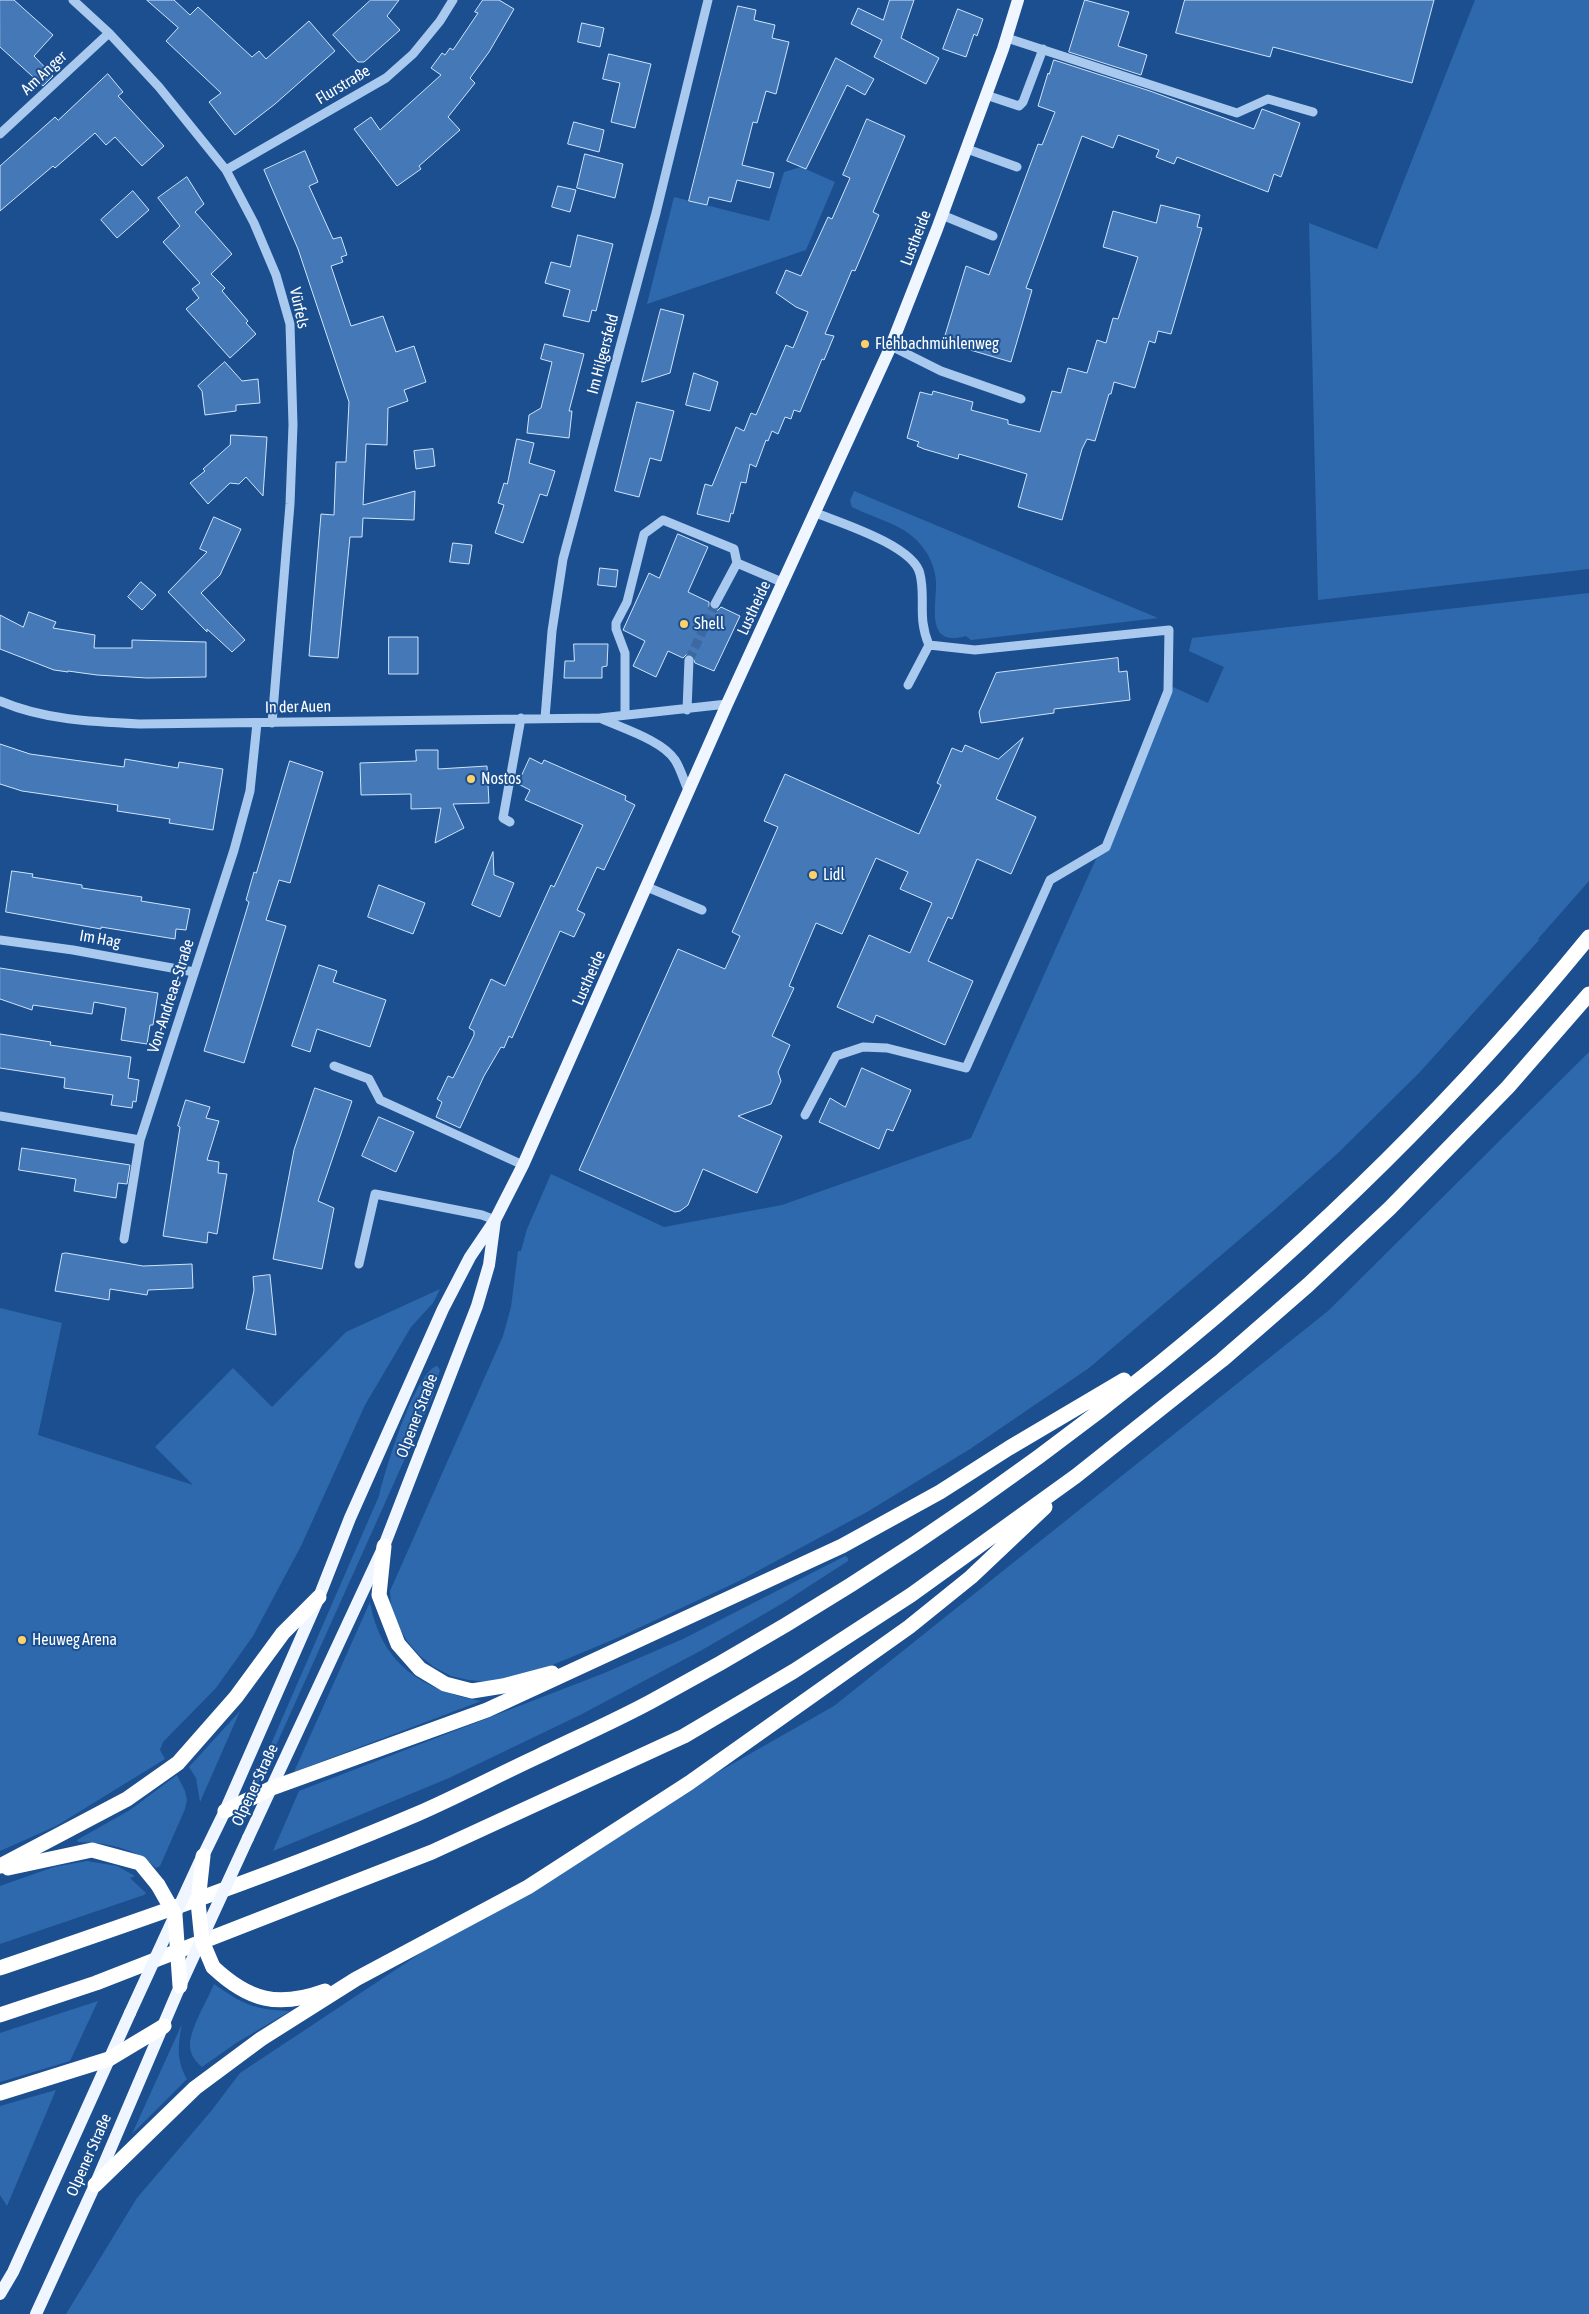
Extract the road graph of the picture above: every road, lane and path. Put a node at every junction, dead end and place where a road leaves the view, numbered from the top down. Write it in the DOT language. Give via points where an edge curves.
graph roads {
  1 [pos="73,0"];
  2 [pos="453,0"];
  3 [pos="708,0"];
  4 [pos="1018,0"];
  5 [pos="109,33"];
  6 [pos="1007,38"];
  7 [pos="1044,50"];
  8 [pos="986,95"];
  9 [pos="1313,112"];
  10 [pos="0,134"];
  11 [pos="966,149"];
  12 [pos="1017,167"];
  13 [pos="226,170"];
  14 [pos="942,215"];
  15 [pos="993,236"];
  16 [pos="891,346"];
  17 [pos="1021,399"];
  18 [pos="816,513"];
  19 [pos="737,563"];
  20 [pos="784,583"];
  21 [pos="715,604"];
  22 [pos="929,646"];
  23 [pos="688,660"];
  24 [pos="908,685"];
  25 [pos="0,701"];
  26 [pos="727,704"];
  27 [pos="688,710"];
  28 [pos="625,716"];
  29 [pos="520,718"];
  30 [pos="545,718"];
  31 [pos="600,718"];
  32 [pos="257,723"];
  33 [pos="272,723"];
  34 [pos="689,792"];
  35 [pos="510,822"];
  36 [pos="647,887"];
  37 [pos="702,910"];
  38 [pos="1589,937"];
  39 [pos="0,940"];
  40 [pos="194,972"];
  41 [pos="1589,994"];
  42 [pos="334,1066"];
  43 [pos="805,1115"];
  44 [pos="0,1116"];
  45 [pos="140,1140"];
  46 [pos="523,1165"];
  47 [pos="495,1220"];
  48 [pos="124,1239"];
  49 [pos="358,1264"];
  50 [pos="489,1265"];
  51 [pos="458,1280"];
  52 [pos="1176,1351"];
  53 [pos="1076,1476"];
  54 [pos="384,1546"];
  55 [pos="319,1596"];
  56 [pos="595,1662"];
  57 [pos="272,1788"];
  58 [pos="225,1811"];
  59 [pos="203,1856"];
  60 [pos="0,1868"];
  61 [pos="175,1915"];
  62 [pos="202,1941"];
  63 [pos="0,1968"];
  64 [pos="356,1979"];
  65 [pos="180,1986"];
  66 [pos="0,2015"];
  67 [pos="164,2026"];
  68 [pos="109,2059"];
  69 [pos="0,2093"];
  70 [pos="95,2185"];
  71 [pos="0,2294"];
  72 [pos="36,2314"];
  1 -- 5 [label="street, Vürfels"];
  2 -- 13 [label="street, Flurstraße" via="413,54 386,78"];
  3 -- 30 [label="street, Im Hilgersfeld" via="656,213 563,559 552,631"];
  4 -- 6 [label="main road, Lustheide"];
  5 -- 10 [label="street, Am Anger"];
  5 -- 13 [label="street, Vürfels" via="159,87"];
  6 -- 7 [label="street"];
  6 -- 8 [label="main road, Lustheide"];
  7 -- 8 [label="street" via="1019,106"];
  7 -- 9 [label="street" via="1237,113 1268,99"];
  8 -- 11 [label="main road, Lustheide"];
  11 -- 12 [label="street"];
  11 -- 14 [label="main road, Lustheide"];
  13 -- 33 [label="street, Vürfels" via="276,275 290,324 293,425 290,504"];
  14 -- 15 [label="street"];
  14 -- 16 [label="main road, Lustheide"];
  16 -- 17 [label="street" via="941,371"];
  16 -- 18 [label="main road, Lustheide"];
  18 -- 20 [label="main road, Lustheide"];
  18 -- 22 [label="street" via="904,552 920,572 922,630"];
  19 -- 20 [label="street"];
  19 -- 21 [label="street"];
  19 -- 28 [label="street" via="734,549 663,520 644,534 627,602 616,623 625,653"];
  20 -- 26 [label="main road, Lustheide"];
  22 -- 24 [label="street"];
  22 -- 43 [label="street" via="975,650 1169,630 1168,691 1106,847 1050,880 966,1068 887,1048 863,1047 836,1056"];
  23 -- 27 [label="street"];
  25 -- 32 [label="street, In der Auen" via="75,721"];
  26 -- 27 [label="street, In der Auen"];
  26 -- 34 [label="main road, Lustheide"];
  27 -- 28 [label="street, In der Auen"];
  28 -- 31 [label="street, In der Auen"];
  29 -- 30 [label="street, In der Auen"];
  29 -- 33 [label="street, In der Auen"];
  29 -- 35 [label="street" via="503,818"];
  30 -- 31 [label="street, In der Auen"];
  31 -- 34 [label="street, In der Auen" via="670,754"];
  32 -- 33 [label="street, In der Auen"];
  32 -- 40 [label="street, Von-Andreae-Straße" via="250,792"];
  34 -- 36 [label="main road, Lustheide"];
  36 -- 37 [label="street"];
  36 -- 46 [label="main road, Lustheide"];
  38 -- 52 [label="highway" via="1485,1058 1361,1184"];
  39 -- 40 [label="street, Im Hag"];
  40 -- 45 [label="street, Von-Andreae-Straße"];
  41 -- 53 [label="highway" via="1508,1087 1390,1208 1322,1272 1222,1360"];
  42 -- 46 [label="street" via="368,1079 380,1100"];
  44 -- 45 [label="street"];
  45 -- 48 [label="street, Von-Andreae-Straße"];
  46 -- 47 [label="main road, Lustheide"];
  47 -- 49 [label="street" via="375,1194"];
  47 -- 50 [label="main road, Lustheide"];
  47 -- 51 [label="main road, Lustheide"];
  50 -- 54 [label="main road, Olpener Straße" via="477,1306"];
  51 -- 55 [label="main road, Olpener Straße" via="350,1518"];
  52 -- 56 [label="highway" via="880,1527"];
  52 -- 63 [label="highway" via="1006,1481 903,1552 788,1625 648,1704 410,1816 264,1876"];
  53 -- 64 [label="highway" via="971,1577 910,1627 689,1783 528,1887"];
  53 -- 66 [label="highway" via="911,1595 794,1671 684,1736 432,1852 96,1983"];
  54 -- 56 [label="highway" via="379,1595 398,1644 420,1669 445,1684 472,1690 503,1686"];
  54 -- 57 [label="main road, Olpener Straße"];
  55 -- 58 [label="main road, Olpener Straße"];
  55 -- 60 [label="highway" via="283,1633 236,1697 178,1763 127,1799"];
  56 -- 57 [label="highway" via="487,1710"];
  57 -- 58 [label="highway"];
  57 -- 62 [label="main road, Olpener Straße, bridge"];
  58 -- 59 [label="main road, Olpener Straße"];
  59 -- 61 [label="main road, Olpener Straße, bridge"];
  59 -- 62 [label="highway, bridge" via="198,1902"];
  60 -- 61 [label="highway, bridge" via="92,1850 140,1864 158,1885"];
  61 -- 65 [label="highway, bridge"];
  61 -- 68 [label="main road, Olpener Straße, bridge"];
  62 -- 64 [label="highway, bridge" via="213,1967 226,1979 246,1992 273,2000 302,2000"];
  62 -- 65 [label="main road, Olpener Straße, bridge"];
  64 -- 70 [label="highway" via="261,2039 202,2083"];
  65 -- 67 [label="main road, Olpener Straße"];
  67 -- 68 [label="highway"];
  67 -- 70 [label="main road, Olpener Straße"];
  68 -- 69 [label="highway"];
  68 -- 71 [label="main road, Olpener Straße"];
  70 -- 72 [label="main road, Olpener Straße"];
}
